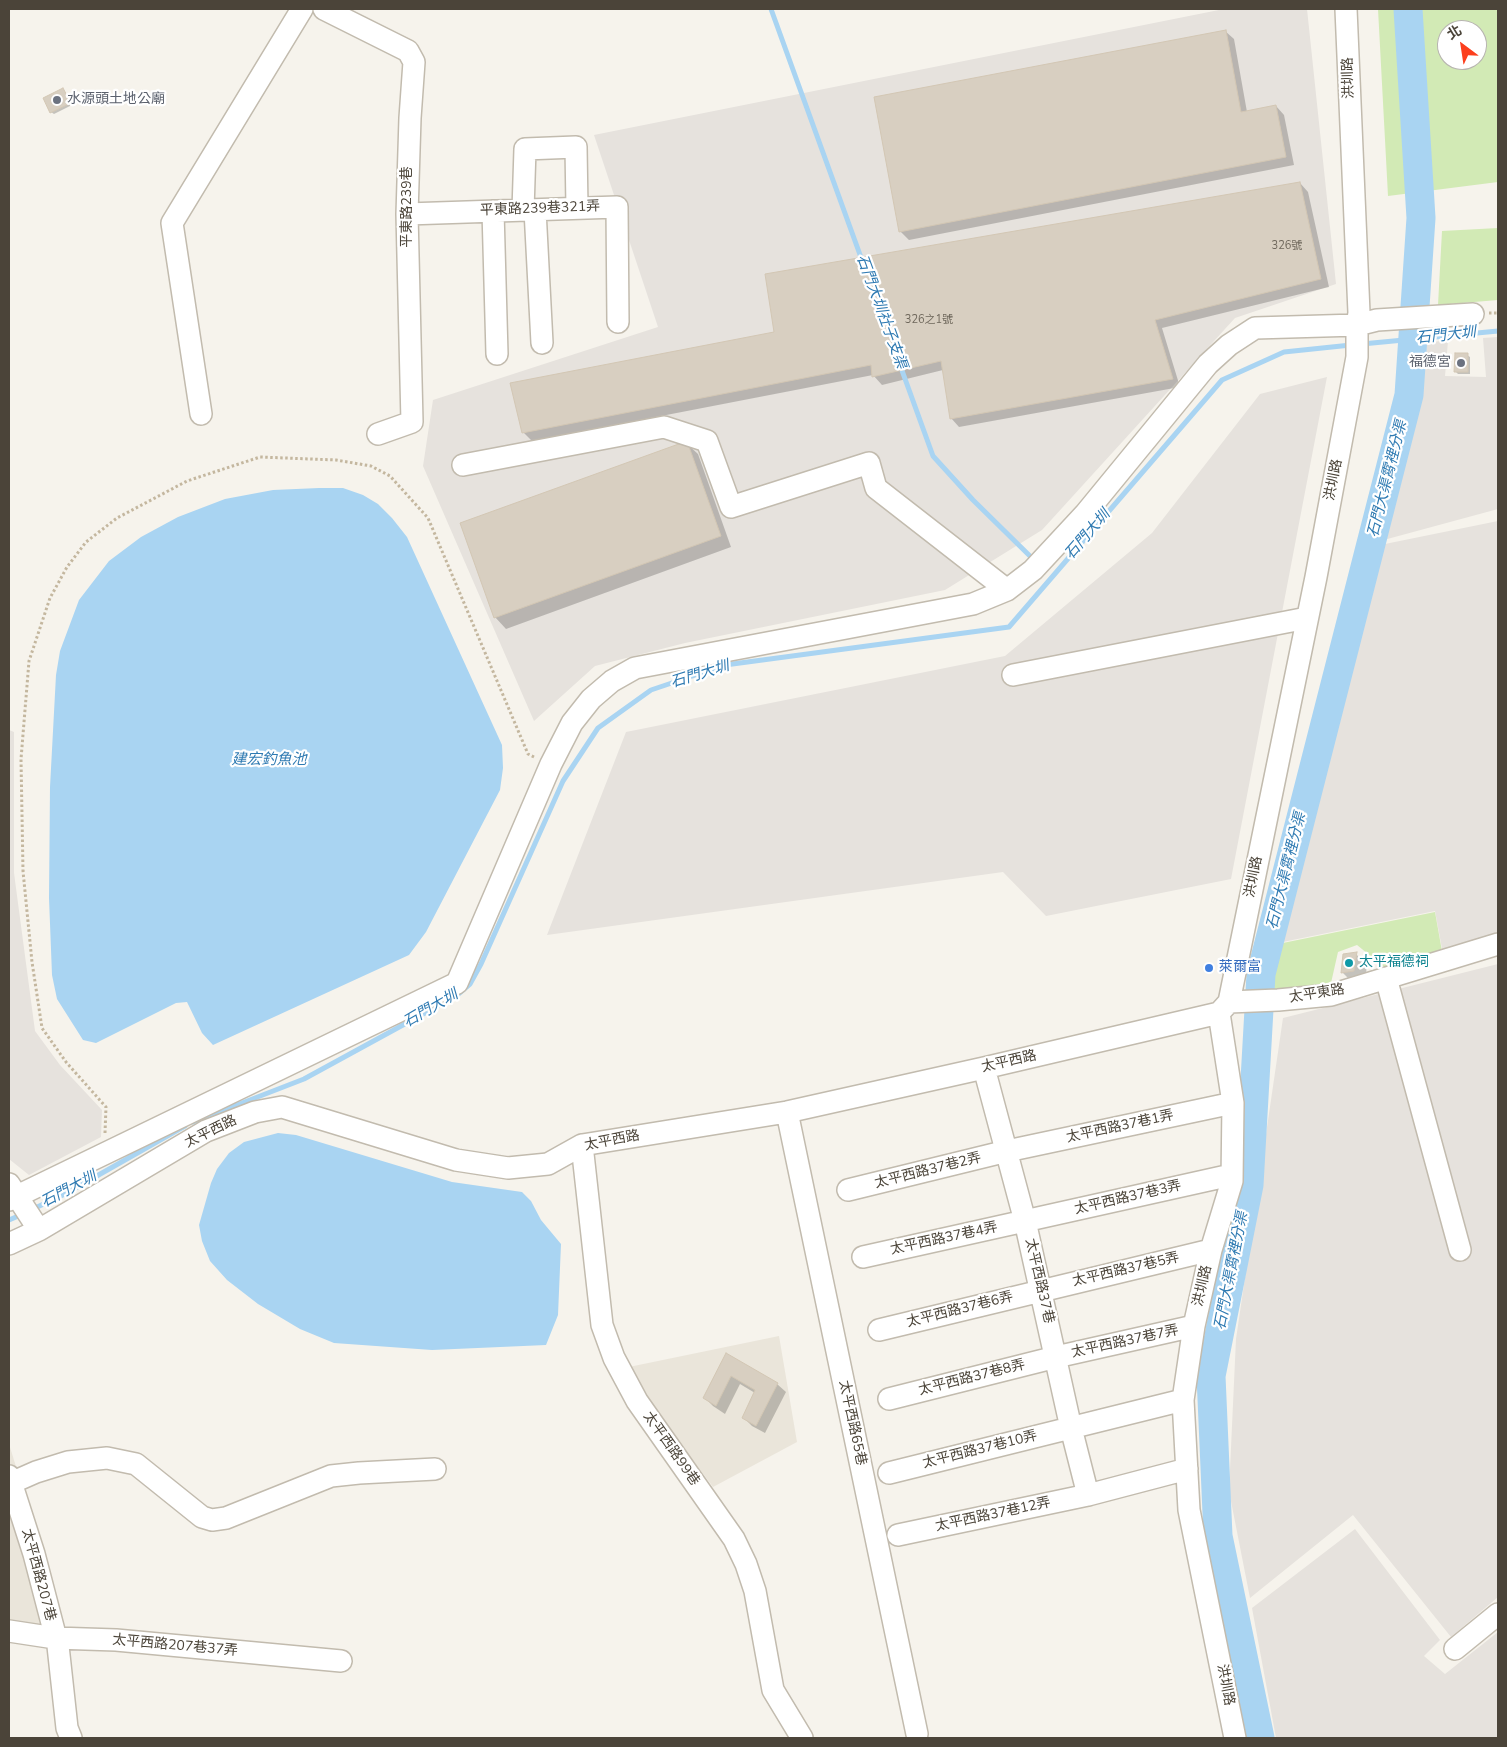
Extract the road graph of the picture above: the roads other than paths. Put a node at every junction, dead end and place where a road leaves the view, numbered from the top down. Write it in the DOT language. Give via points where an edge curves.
graph roads {
  1 [pos="302,9"];
  2 [pos="324,9"];
  3 [pos="1346,9"];
  4 [pos="577,208"];
  5 [pos="529,210"];
  6 [pos="493,211"];
  7 [pos="408,214"];
  8 [pos="1473,314"];
  9 [pos="618,322"];
  10 [pos="1362,335"];
  11 [pos="542,343"];
  12 [pos="497,354"];
  13 [pos="201,414"];
  14 [pos="378,434"];
  15 [pos="464,465"];
  16 [pos="1007,590"];
  17 [pos="1307,618"];
  18 [pos="1013,675"];
  19 [pos="1498,944"];
  20 [pos="1386,978"];
  21 [pos="1232,1005"];
  22 [pos="984,1068"];
  23 [pos="1233,1103"];
  24 [pos="787,1112"];
  25 [pos="582,1145"];
  26 [pos="1007,1152"];
  27 [pos="1232,1174"];
  28 [pos="848,1190"];
  29 [pos="14,1195"];
  30 [pos="1025,1221"];
  31 [pos="36,1225"];
  32 [pos="9,1244"];
  33 [pos="1211,1250"];
  34 [pos="1460,1250"];
  35 [pos="863,1257"];
  36 [pos="1041,1290"];
  37 [pos="1194,1326"];
  38 [pos="879,1330"];
  39 [pos="1056,1357"];
  40 [pos="889,1399"];
  41 [pos="1183,1400"];
  42 [pos="1071,1428"];
  43 [pos="1187,1469"];
  44 [pos="435,1470"];
  45 [pos="889,1472"];
  46 [pos="10,1479"];
  47 [pos="1088,1495"];
  48 [pos="898,1535"];
  49 [pos="1498,1614"];
  50 [pos="9,1632"];
  51 [pos="56,1642"];
  52 [pos="1455,1649"];
  53 [pos="341,1661"];
  54 [pos="917,1734"];
  55 [pos="71,1738"];
  56 [pos="802,1738"];
  57 [pos="1235,1738"];
  1 -- 13 [label="street" via="172,223"];
  2 -- 7 [label="street, 平東路239巷" via="408,51 414,62"];
  3 -- 10 [label="street, 洪圳路"];
  4 -- 5 [label="street, 平東路239巷321弄"];
  4 -- 5 [label="street" via="576,147 525,149"];
  4 -- 9 [label="street, 平東路239巷321弄" via="617,206"];
  5 -- 6 [label="street, 平東路239巷321弄"];
  5 -- 11 [label="street"];
  6 -- 7 [label="street, 平東路239巷321弄"];
  6 -- 12 [label="street"];
  7 -- 14 [label="street, 平東路239巷" via="412,422"];
  8 -- 10 [label="street"];
  10 -- 16 [label="street" via="1255,328 1229,345 1208,364 1050,553"];
  10 -- 17 [label="street, 洪圳路"];
  15 -- 16 [label="street" via="664,427 707,441 731,507 869,463 876,488"];
  16 -- 29 [label="street" via="973,604 635,668 612,681 591,698 572,723 551,764 457,983"];
  17 -- 18 [label="street"];
  17 -- 21 [label="street, 洪圳路"];
  19 -- 20 [label="street, 太平東路"];
  20 -- 21 [label="street, 太平東路" via="1331,995"];
  20 -- 34 [label="street"];
  21 -- 22 [label="street, 太平西路"];
  21 -- 23 [label="street, 洪圳路"];
  22 -- 24 [label="street, 太平西路"];
  22 -- 26 [label="street, 太平西路37巷"];
  23 -- 26 [label="street, 太平西路37巷1弄"];
  23 -- 27 [label="street, 洪圳路"];
  24 -- 25 [label="street, 太平西路"];
  24 -- 54 [label="street, 太平西路65巷"];
  25 -- 31 [label="street, 太平西路" via="548,1164 508,1168 456,1160 282,1107 255,1112 206,1131"];
  25 -- 56 [label="street, 太平西路99巷" via="602,1325 614,1358 637,1401 734,1539 755,1591 773,1690"];
  26 -- 28 [label="street, 太平西路37巷2弄"];
  26 -- 30 [label="street, 太平西路37巷"];
  27 -- 30 [label="street, 太平西路37巷3弄"];
  27 -- 33 [label="street, 洪圳路"];
  29 -- 31 [label="street"];
  30 -- 35 [label="street, 太平西路37巷4弄"];
  30 -- 36 [label="street, 太平西路37巷"];
  31 -- 32 [label="street, 太平西路"];
  33 -- 36 [label="street, 太平西路37巷5弄"];
  33 -- 37 [label="street, 洪圳路"];
  36 -- 38 [label="street, 太平西路37巷6弄"];
  36 -- 39 [label="street, 太平西路37巷"];
  37 -- 39 [label="street, 太平西路37巷7弄"];
  37 -- 41 [label="street, 洪圳路"];
  39 -- 40 [label="street, 太平西路37巷8弄"];
  39 -- 42 [label="street, 太平西路37巷"];
  41 -- 42 [label="street, 太平西路37巷10弄"];
  41 -- 43 [label="street, 洪圳路"];
  42 -- 45 [label="street, 太平西路37巷10弄"];
  42 -- 47 [label="street, 太平西路37巷"];
  43 -- 47 [label="street, 太平西路37巷12弄"];
  43 -- 57 [label="street, 洪圳路" via="1189,1510"];
  44 -- 46 [label="street" via="331,1476 226,1518 212,1520 202,1516 136,1464 107,1458 68,1462"];
  46 -- 51 [label="street, 太平西路207巷" via="34,1554"];
  47 -- 48 [label="street, 太平西路37巷12弄"];
  49 -- 52 [label="street"];
  50 -- 51 [label="street, 太平西路207巷37弄"];
  51 -- 53 [label="street, 太平西路207巷37弄" via="116,1640"];
  51 -- 55 [label="street, 太平西路207巷"];
}
